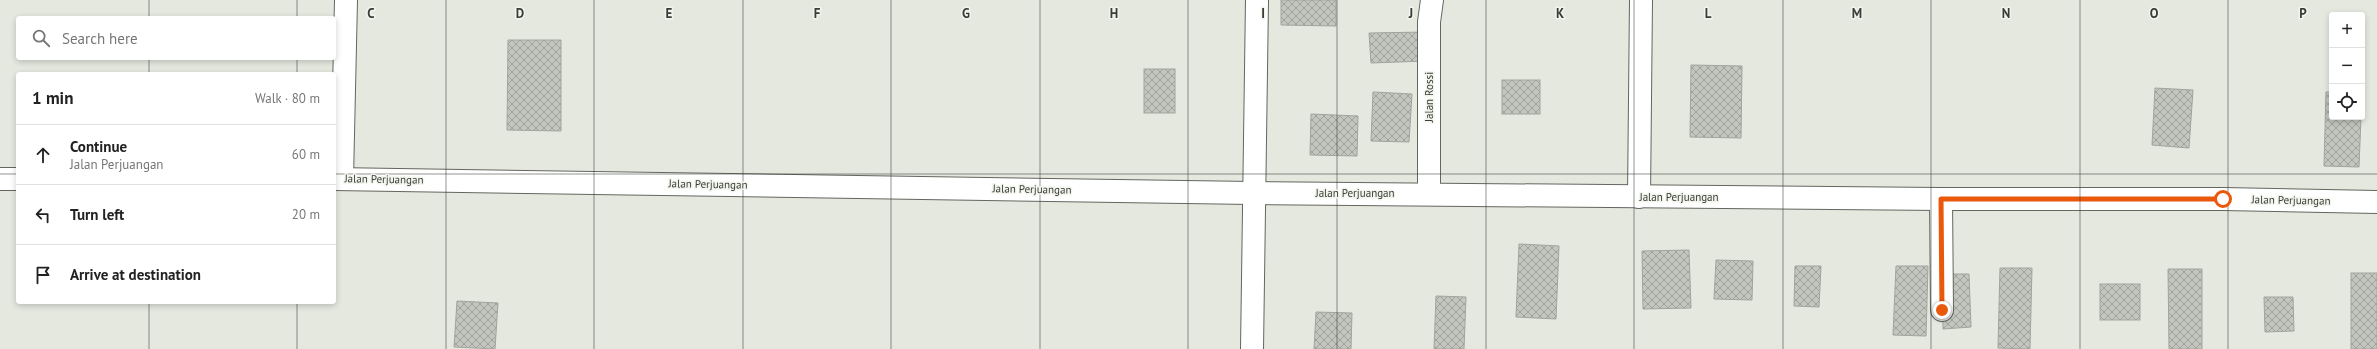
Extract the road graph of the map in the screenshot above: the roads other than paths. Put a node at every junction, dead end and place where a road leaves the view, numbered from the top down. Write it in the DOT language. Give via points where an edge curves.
graph roads {
  1 [pos="346,0"];
  2 [pos="1257,0"];
  3 [pos="1432,0"];
  4 [pos="1641,0"];
  5 [pos="0,179"];
  6 [pos="16,179"];
  7 [pos="338,179"];
  8 [pos="1252,193"];
  9 [pos="1429,193"];
  10 [pos="1639,197"];
  11 [pos="1941,199"];
  12 [pos="2377,202"];
  13 [pos="1942,310"];
  14 [pos="1252,349"];
  1 -- 7 [label="street"];
  2 -- 8 [label="street"];
  3 -- 9 [label="street, Jalan Rossi" via="1429,22"];
  4 -- 10 [label="street"];
  5 -- 6 [label="street"];
  7 -- 8 [label="street, Jalan Perjuangan"];
  8 -- 9 [label="street, Jalan Perjuangan"];
  8 -- 14 [label="street"];
  9 -- 10 [label="street, Jalan Perjuangan"];
  10 -- 11 [label="street, Jalan Perjuangan"];
  11 -- 12 [label="street, Jalan Perjuangan"];
  11 -- 13 [label="street"];
}
